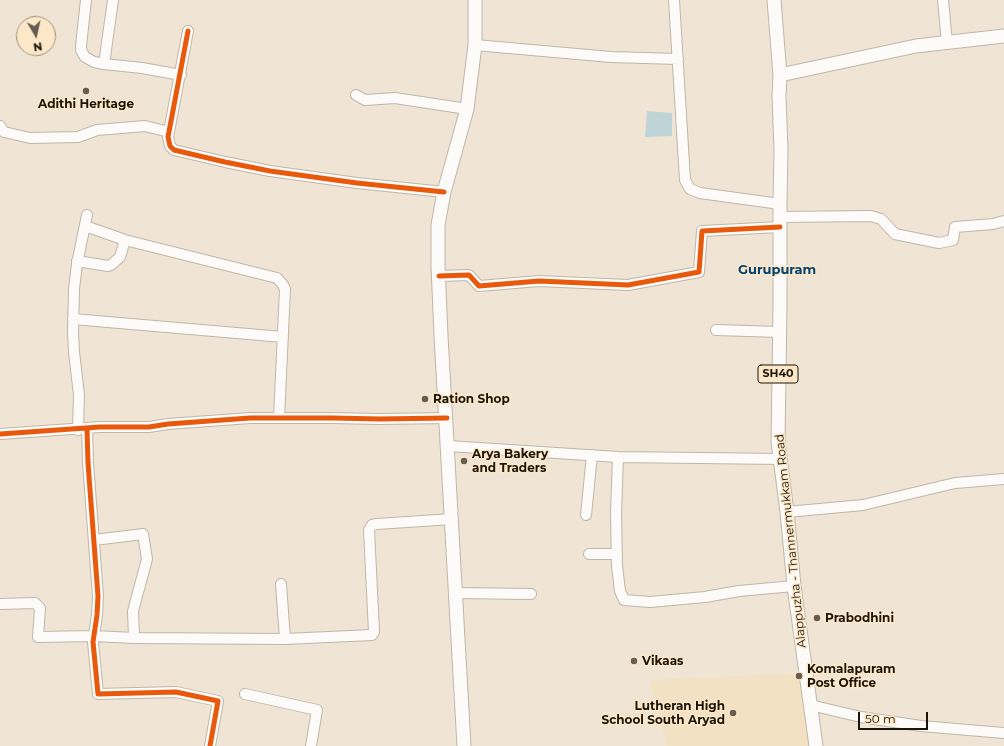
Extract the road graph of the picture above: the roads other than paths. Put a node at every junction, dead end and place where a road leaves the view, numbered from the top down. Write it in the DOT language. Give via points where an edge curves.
graph roads {
  1 [pos="86,0"];
  2 [pos="113,0"];
  3 [pos="475,0"];
  4 [pos="674,0"];
  5 [pos="774,0"];
  6 [pos="943,0"];
  7 [pos="188,31"];
  8 [pos="1004,36"];
  9 [pos="947,42"];
  10 [pos="475,44"];
  11 [pos="678,59"];
  12 [pos="104,64"];
  13 [pos="181,75"];
  14 [pos="780,75"];
  15 [pos="356,95"];
  16 [pos="467,109"];
  17 [pos="0,126"];
  18 [pos="169,132"];
  19 [pos="444,192"];
  20 [pos="87,214"];
  21 [pos="780,216"];
  22 [pos="1004,221"];
  23 [pos="85,226"];
  24 [pos="124,240"];
  25 [pos="77,261"];
  26 [pos="439,276"];
  27 [pos="73,319"];
  28 [pos="716,330"];
  29 [pos="780,332"];
  30 [pos="283,336"];
  31 [pos="279,418"];
  32 [pos="447,418"];
  33 [pos="83,429"];
  34 [pos="0,434"];
  35 [pos="448,446"];
  36 [pos="592,455"];
  37 [pos="618,457"];
  38 [pos="781,459"];
  39 [pos="1004,479"];
  40 [pos="787,512"];
  41 [pos="586,515"];
  42 [pos="452,519"];
  43 [pos="94,540"];
  44 [pos="589,554"];
  45 [pos="617,554"];
  46 [pos="281,584"];
  47 [pos="794,586"];
  48 [pos="456,593"];
  49 [pos="531,594"];
  50 [pos="0,604"];
  51 [pos="94,636"];
  52 [pos="134,638"];
  53 [pos="285,639"];
  54 [pos="245,694"];
  55 [pos="810,705"];
  56 [pos="1004,732"];
  57 [pos="210,746"];
  58 [pos="311,746"];
  59 [pos="464,746"];
  60 [pos="816,746"];
  1 -- 12 [label="street" via="81,50 88,59"];
  2 -- 12 [label="street"];
  3 -- 10 [label="main road"];
  4 -- 11 [label="street"];
  5 -- 14 [label="main road, Alappuzha - Thannermukkam Road / SH40"];
  6 -- 9 [label="street"];
  7 -- 13 [label="street"];
  8 -- 9 [label="main road"];
  9 -- 14 [label="main road" via="916,46"];
  10 -- 11 [label="street" via="611,57"];
  10 -- 16 [label="main road"];
  11 -- 21 [label="street" via="685,180 690,189"];
  12 -- 13 [label="street"];
  13 -- 18 [label="street"];
  14 -- 21 [label="main road, Alappuzha - Thannermukkam Road / SH40"];
  15 -- 16 [label="street" via="365,100 395,98"];
  16 -- 19 [label="main road"];
  17 -- 18 [label="street" via="4,132 30,138 78,137 97,130 145,126"];
  18 -- 19 [label="street" via="170,146 174,150 225,162 284,173"];
  19 -- 26 [label="main road" via="438,225"];
  20 -- 23 [label="street"];
  21 -- 22 [label="street" via="871,216 881,218 895,234 939,243 953,240 955,227"];
  21 -- 26 [label="street" via="702,232 699,272 628,285 539,281 480,286 469,275"];
  21 -- 29 [label="main road, Alappuzha - Thannermukkam Road / SH40"];
  23 -- 24 [label="street"];
  23 -- 25 [label="street"];
  24 -- 25 [label="street" via="120,257 111,265"];
  24 -- 30 [label="street" via="277,278 285,288"];
  25 -- 27 [label="street"];
  26 -- 32 [label="main road"];
  27 -- 30 [label="street"];
  27 -- 33 [label="street"];
  28 -- 29 [label="street"];
  29 -- 38 [label="main road, Alappuzha - Thannermukkam Road / SH40" via="778,442"];
  30 -- 31 [label="street"];
  31 -- 32 [label="street"];
  31 -- 33 [label="street"];
  32 -- 35 [label="main road"];
  33 -- 34 [label="street"];
  33 -- 43 [label="street"];
  35 -- 36 [label="street"];
  35 -- 42 [label="main road"];
  36 -- 37 [label="street"];
  36 -- 41 [label="street"];
  37 -- 38 [label="street"];
  37 -- 45 [label="street"];
  38 -- 40 [label="main road, Alappuzha - Thannermukkam Road / SH40"];
  39 -- 40 [label="street" via="955,483 863,505"];
  40 -- 47 [label="main road, Alappuzha - Thannermukkam Road / SH40"];
  42 -- 48 [label="main road"];
  42 -- 53 [label="street" via="372,525 369,530 374,632 372,635"];
  43 -- 51 [label="street" via="98,596"];
  43 -- 52 [label="street" via="143,534 146,559 133,611"];
  44 -- 45 [label="street"];
  45 -- 47 [label="street" via="620,591 624,600 650,602"];
  46 -- 53 [label="street"];
  47 -- 55 [label="main road, Alappuzha - Thannermukkam Road / SH40"];
  48 -- 49 [label="street"];
  48 -- 59 [label="main road"];
  50 -- 51 [label="street" via="35,603 40,608 38,637"];
  51 -- 52 [label="street"];
  51 -- 57 [label="street" via="98,694 176,692 218,701"];
  52 -- 53 [label="street"];
  54 -- 58 [label="street" via="317,710"];
  55 -- 56 [label="street" via="921,726"];
  55 -- 60 [label="main road, Alappuzha - Thannermukkam Road / SH40"];
}
